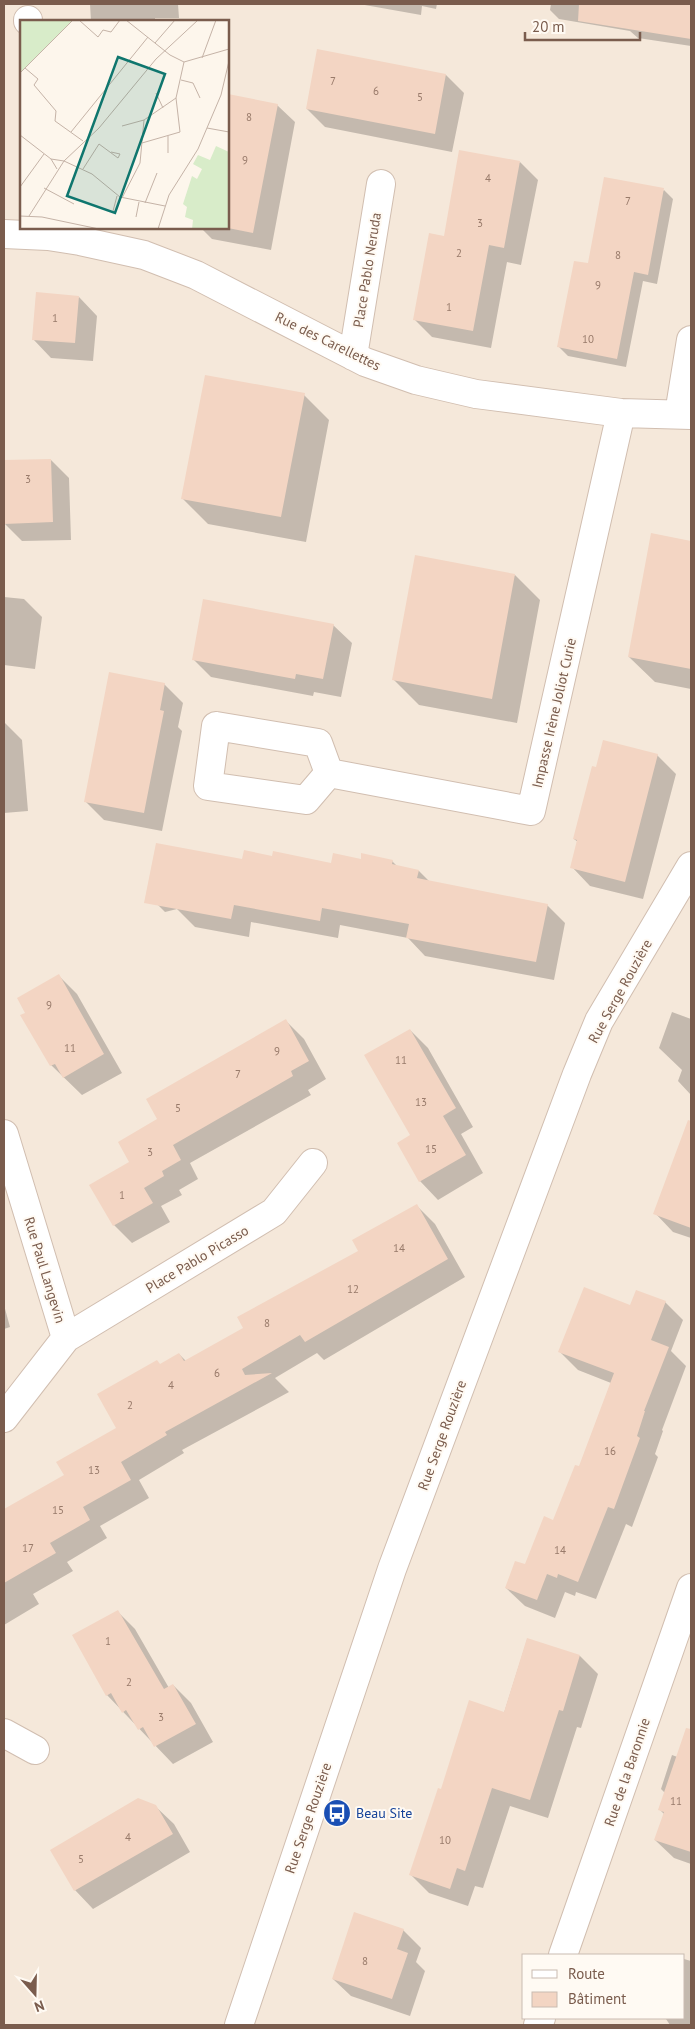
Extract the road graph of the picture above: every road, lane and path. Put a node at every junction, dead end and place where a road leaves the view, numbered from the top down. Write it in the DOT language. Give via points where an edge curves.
graph roads {
  1 [pos="381,184"];
  2 [pos="48,232"];
  3 [pos="4,234"];
  4 [pos="691,340"];
  5 [pos="352,356"];
  6 [pos="621,414"];
  7 [pos="685,415"];
  8 [pos="329,773"];
  9 [pos="691,866"];
  10 [pos="4,1134"];
  11 [pos="313,1163"];
  12 [pos="66,1338"];
  13 [pos="4,1418"];
  14 [pos="691,1588"];
  15 [pos="4,1733"];
  16 [pos="35,1750"];
  17 [pos="563,1954"];
  18 [pos="239,2025"];
  1 -- 5 [label="street, Place Pablo Neruda"];
  2 -- 3 [label="street, Rue des Carellettes"];
  2 -- 5 [label="street, Rue des Carellettes" via="144,255 196,275"];
  4 -- 7 [label="street"];
  5 -- 6 [label="street, Rue des Carellettes" via="416,380 476,394"];
  6 -- 7 [label="street, Rue des Carellettes"];
  6 -- 8 [label="street, Impasse Irène Joliot Curie" via="532,811"];
  9 -- 18 [label="street, Rue Serge Rouzière" via="599,1022 576,1074 392,1569"];
  10 -- 12 [label="street, Rue Paul Langevin"];
  11 -- 12 [label="street, Place Pablo Picasso" via="274,1212"];
  12 -- 13 [label="street, Rue Paul Langevin"];
  14 -- 17 [label="street, Rue de la Baronnie"];
  15 -- 16 [label="street"];
}
